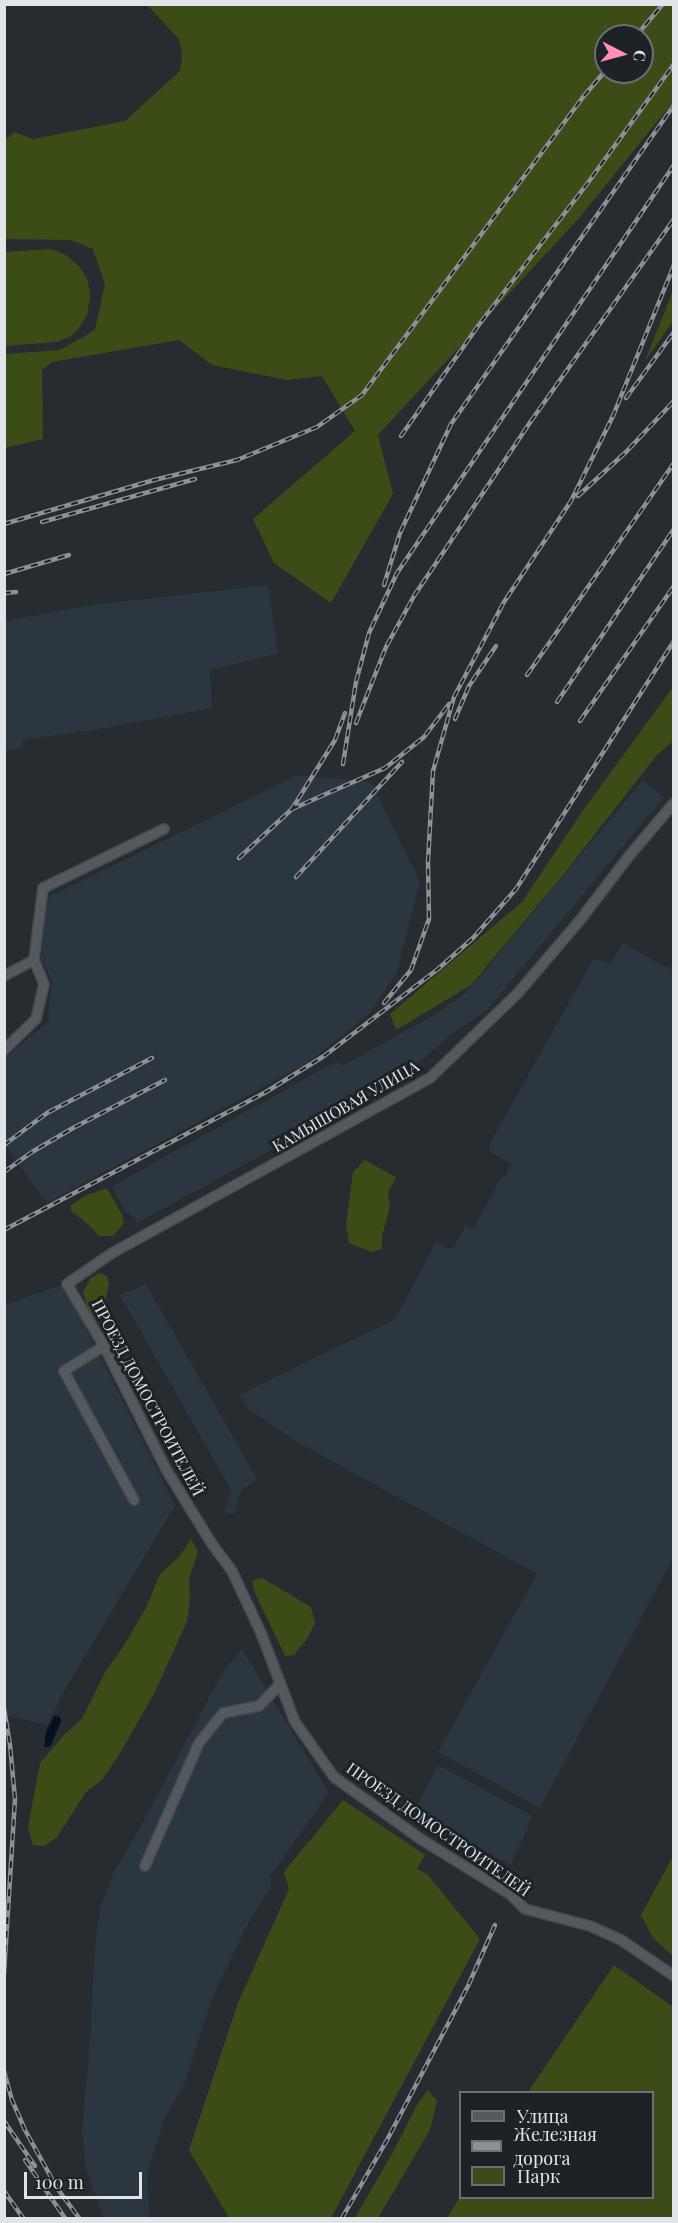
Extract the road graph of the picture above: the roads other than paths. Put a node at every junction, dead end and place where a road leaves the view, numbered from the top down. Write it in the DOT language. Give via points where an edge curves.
graph roads {
  1 [pos="674,803"];
  2 [pos="164,829"];
  3 [pos="34,960"];
  4 [pos="4,976"];
  5 [pos="4,1050"];
  6 [pos="67,1284"];
  7 [pos="104,1346"];
  8 [pos="134,1500"];
  9 [pos="280,1684"];
  10 [pos="145,1866"];
  11 [pos="674,1976"];
  1 -- 6 [label="street, КАМЫШОВАЯ УЛИЦА" via="518,993 430,1078 112,1253"];
  2 -- 3 [label="street" via="43,888"];
  3 -- 4 [label="street"];
  3 -- 5 [label="street" via="44,984 36,1019"];
  6 -- 7 [label="street, ПРОЕЗД ДОМОСТРОИТЕЛЕЙ"];
  7 -- 8 [label="street" via="64,1371"];
  7 -- 9 [label="street, ПРОЕЗД ДОМОСТРОИТЕЛЕЙ" via="167,1471 232,1571"];
  9 -- 10 [label="street" via="259,1706 223,1713 199,1743"];
  9 -- 11 [label="street, ПРОЕЗД ДОМОСТРОИТЕЛЕЙ" via="295,1722 334,1777 422,1840 511,1895 525,1909 590,1926 621,1940"];
}
